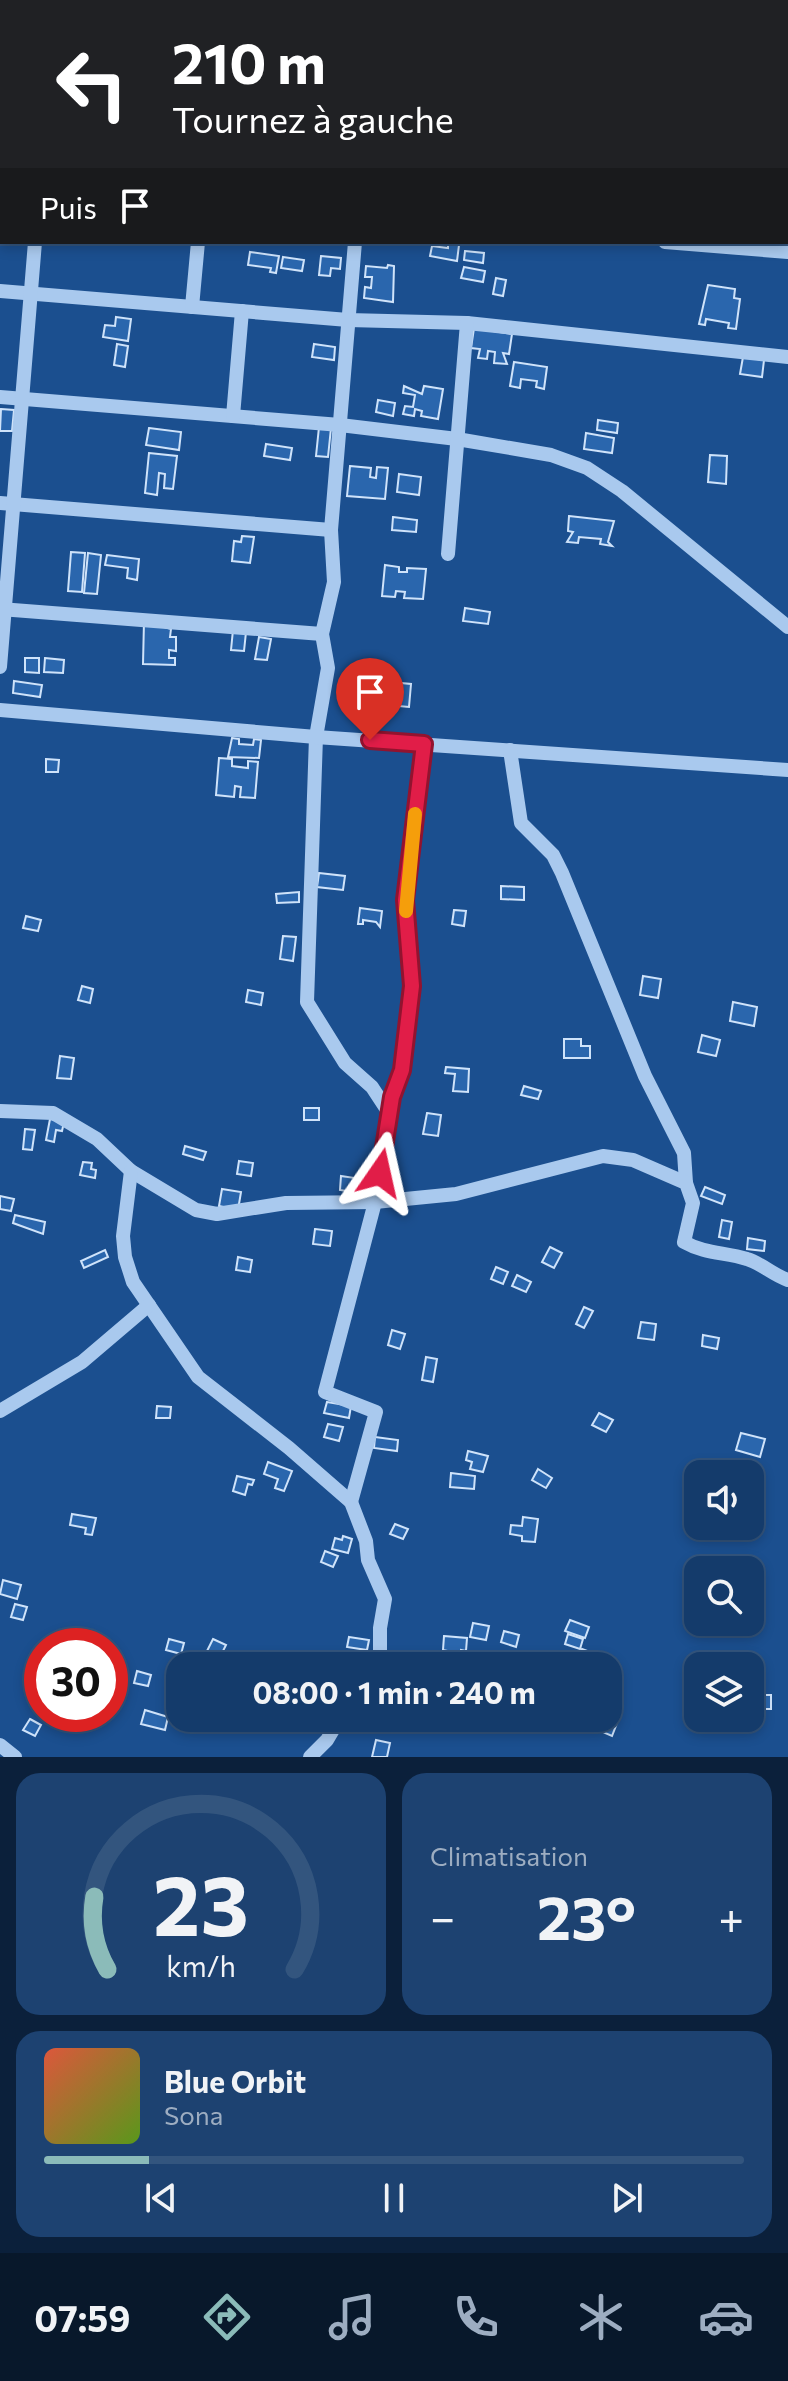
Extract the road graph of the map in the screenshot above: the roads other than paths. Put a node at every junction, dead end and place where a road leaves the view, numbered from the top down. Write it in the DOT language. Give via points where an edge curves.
graph roads {
  1 [pos="35,244"];
  2 [pos="198,244"];
  3 [pos="355,244"];
  4 [pos="690,244"];
  5 [pos="788,252"];
  6 [pos="0,291"];
  7 [pos="31,293"];
  8 [pos="192,307"];
  9 [pos="242,311"];
  10 [pos="348,320"];
  11 [pos="467,323"];
  12 [pos="785,359"];
  13 [pos="0,397"];
  14 [pos="22,398"];
  15 [pos="233,416"];
  16 [pos="340,425"];
  17 [pos="457,439"];
  18 [pos="7,504"];
  19 [pos="331,530"];
  20 [pos="448,554"];
  21 [pos="2,609"];
  22 [pos="788,627"];
  23 [pos="322,634"];
  24 [pos="0,667"];
  25 [pos="0,710"];
  26 [pos="316,737"];
  27 [pos="424,744"];
  28 [pos="510,750"];
  29 [pos="788,770"];
  30 [pos="0,1111"];
  31 [pos="391,1116"];
  32 [pos="131,1171"];
  33 [pos="686,1183"];
  34 [pos="375,1202"];
  35 [pos="788,1280"];
  36 [pos="149,1305"];
  37 [pos="0,1411"];
  38 [pos="351,1502"];
  39 [pos="380,1652"];
  40 [pos="332,1732"];
  41 [pos="0,1745"];
  42 [pos="15,1757"];
  43 [pos="310,1757"];
  1 -- 7 [label="street"];
  2 -- 8 [label="street"];
  3 -- 10 [label="street"];
  4 -- 5 [label="street"];
  6 -- 7 [label="street"];
  7 -- 8 [label="street"];
  7 -- 14 [label="street"];
  8 -- 9 [label="street"];
  9 -- 10 [label="street"];
  9 -- 15 [label="street"];
  10 -- 11 [label="street"];
  10 -- 16 [label="street"];
  11 -- 12 [label="street"];
  11 -- 17 [label="street"];
  13 -- 14 [label="street"];
  14 -- 15 [label="street"];
  14 -- 18 [label="street"];
  15 -- 16 [label="street"];
  16 -- 17 [label="street"];
  16 -- 19 [label="street"];
  17 -- 20 [label="street"];
  17 -- 22 [label="street" via="551,455 587,468"];
  18 -- 19 [label="street"];
  18 -- 21 [label="street"];
  19 -- 23 [label="street" via="334,582"];
  21 -- 23 [label="street"];
  21 -- 24 [label="street"];
  23 -- 26 [label="street" via="328,668"];
  25 -- 26 [label="street"];
  26 -- 27 [label="street"];
  26 -- 31 [label="street" via="307,1002 345,1063 372,1087"];
  27 -- 28 [label="street"];
  27 -- 31 [label="street" via="405,900 412,986"];
  28 -- 29 [label="street"];
  28 -- 33 [label="street" via="521,823 553,855 562,873 645,1076 684,1153"];
  30 -- 32 [label="street" via="53,1113 97,1139"];
  31 -- 34 [label="street"];
  32 -- 34 [label="street" via="196,1210 217,1214 326,1200"];
  32 -- 36 [label="street" via="125,1257 133,1282"];
  33 -- 34 [label="street" via="633,1160 603,1156 498,1186"];
  33 -- 35 [label="street" via="693,1203 684,1242 703,1252 752,1260"];
  34 -- 38 [label="street" via="325,1392 376,1412"];
  36 -- 37 [label="street" via="82,1362"];
  36 -- 38 [label="street" via="198,1377"];
  38 -- 39 [label="street" via="385,1599"];
  40 -- 43 [label="street"];
  41 -- 42 [label="street"];
}
